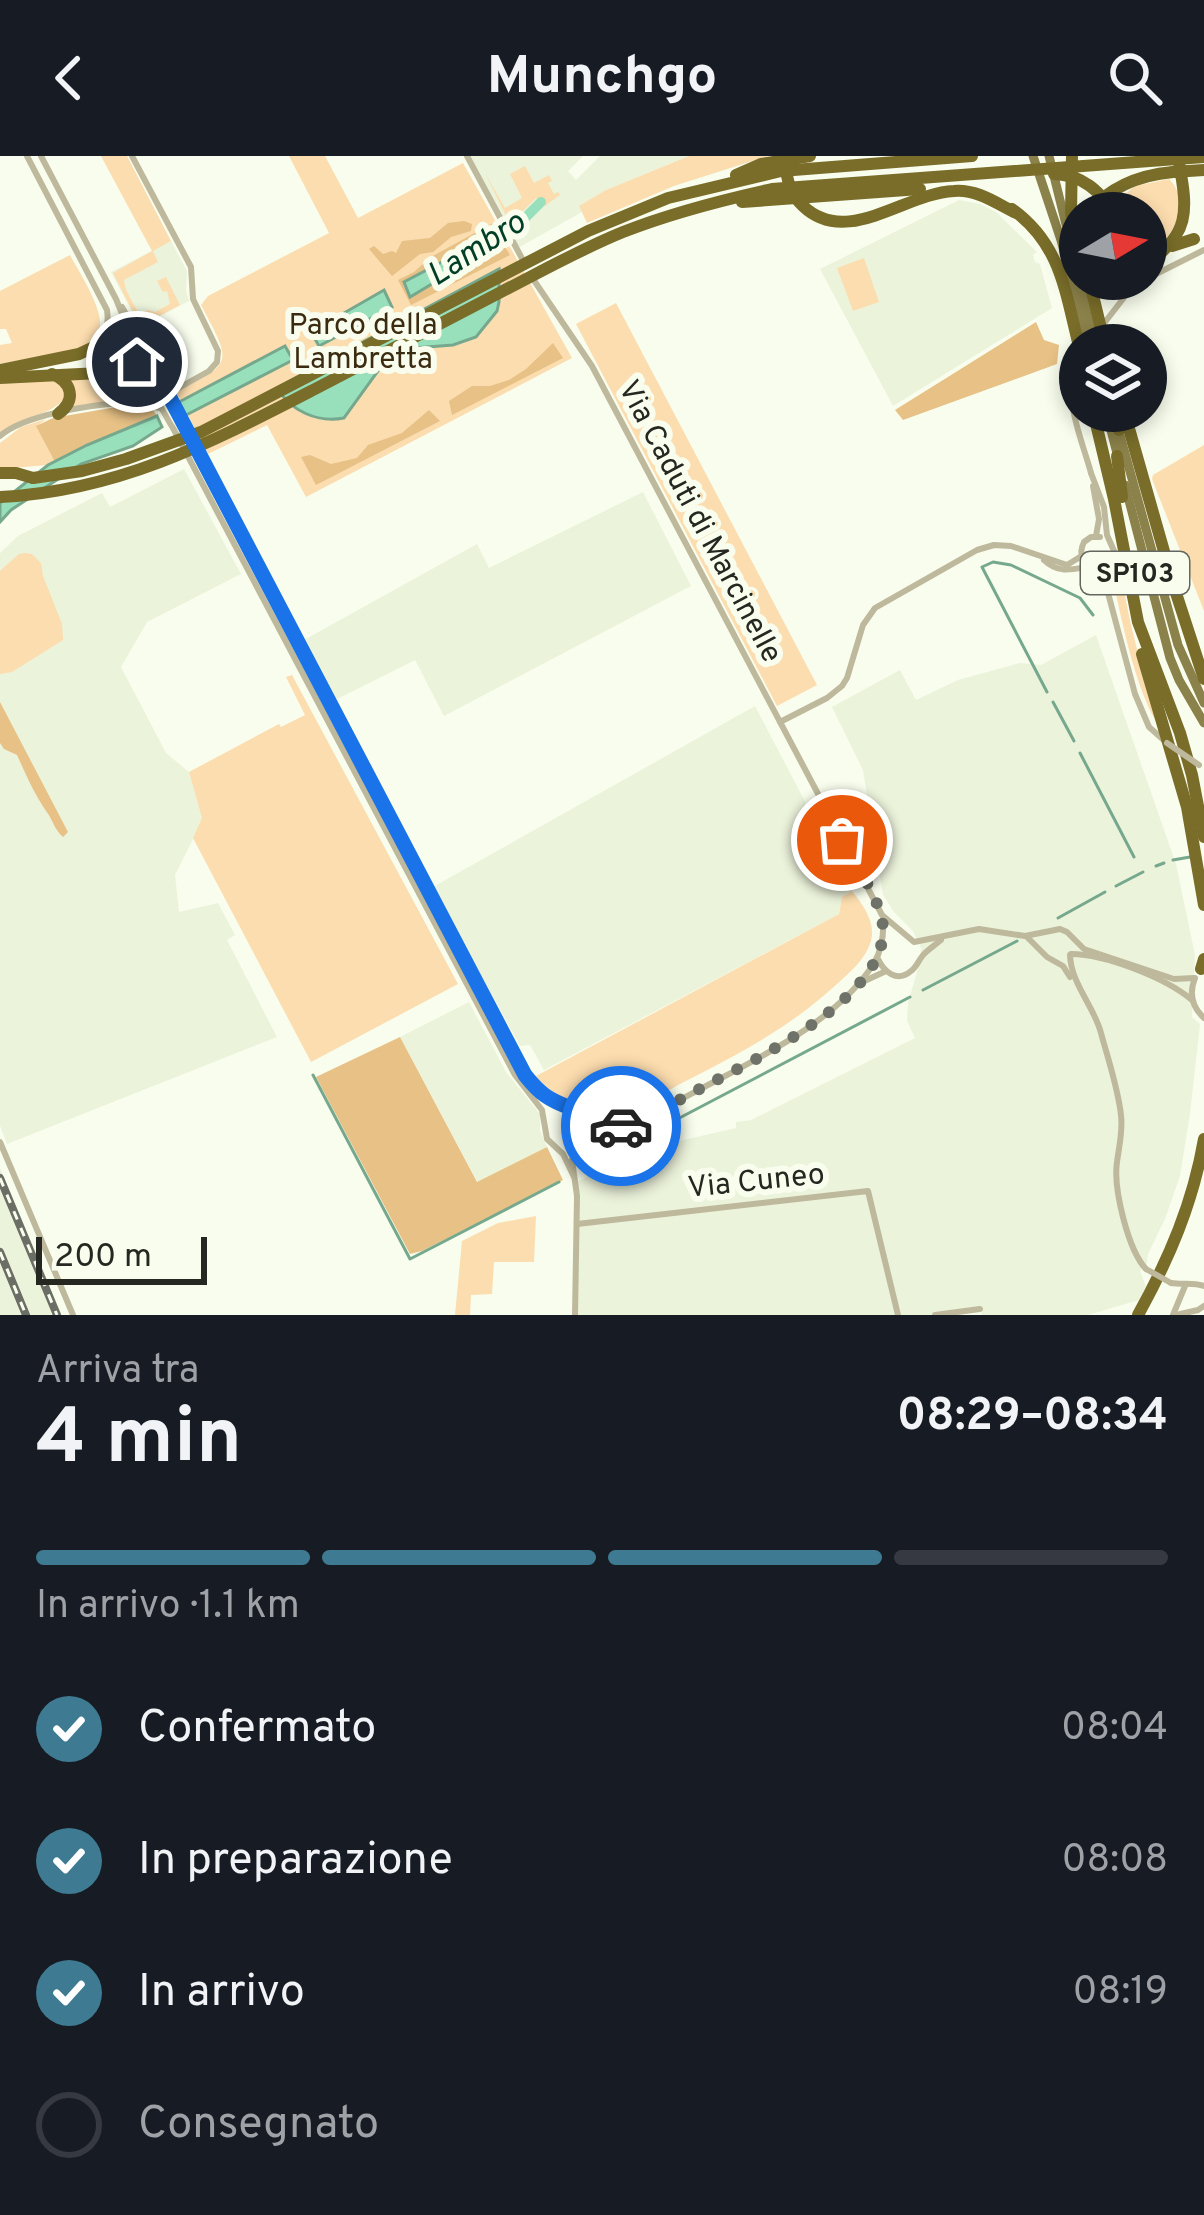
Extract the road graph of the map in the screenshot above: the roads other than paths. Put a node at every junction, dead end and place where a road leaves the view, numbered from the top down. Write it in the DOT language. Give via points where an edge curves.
graph roads {
  1 [pos="27,156"];
  2 [pos="41,156"];
  3 [pos="132,156"];
  4 [pos="467,156"];
  5 [pos="786,156"];
  6 [pos="809,156"];
  7 [pos="972,156"];
  8 [pos="1033,156"];
  9 [pos="1049,156"];
  10 [pos="1072,156"];
  11 [pos="1177,156"];
  12 [pos="1204,157"];
  13 [pos="1204,170"];
  14 [pos="995,171"];
  15 [pos="721,184"];
  16 [pos="1071,192"];
  17 [pos="1098,192"];
  18 [pos="1112,192"];
  19 [pos="705,205"];
  20 [pos="1016,213"];
  21 [pos="1201,240"];
  22 [pos="1167,244"];
  23 [pos="1167,245"];
  24 [pos="1167,264"];
  25 [pos="116,299"];
  26 [pos="1085,324"];
  27 [pos="1087,324"];
  28 [pos="1089,324"];
  29 [pos="100,341"];
  30 [pos="132,341"];
  31 [pos="136,364"];
  32 [pos="100,373"];
  33 [pos="51,374"];
  34 [pos="3,376"];
  35 [pos="119,378"];
  36 [pos="186,384"];
  37 [pos="168,394"];
  38 [pos="161,408"];
  39 [pos="58,414"];
  40 [pos="1081,432"];
  41 [pos="1098,432"];
  42 [pos="1120,432"];
  43 [pos="1115,433"];
  44 [pos="0,436"];
  45 [pos="1117,456"];
  46 [pos="1091,473"];
  47 [pos="0,476"];
  48 [pos="0,497"];
  49 [pos="1096,536"];
  50 [pos="1108,541"];
  51 [pos="1041,557"];
  52 [pos="1080,557"];
  53 [pos="1108,567"];
  54 [pos="1089,568"];
  55 [pos="1127,570"];
  56 [pos="1108,593"];
  57 [pos="1164,618"];
  58 [pos="1204,679"];
  59 [pos="1162,687"];
  60 [pos="1204,703"];
  61 [pos="780,722"];
  62 [pos="1204,724"];
  63 [pos="1202,767"];
  64 [pos="1204,838"];
  65 [pos="1204,905"];
  66 [pos="882,915"];
  67 [pos="1046,933"];
  68 [pos="904,935"];
  69 [pos="1025,936"];
  70 [pos="944,938"];
  71 [pos="1073,941"];
  72 [pos="882,942"];
  73 [pos="914,942"];
  74 [pos="1042,949"];
  75 [pos="1071,955"];
  76 [pos="878,959"];
  77 [pos="919,959"];
  78 [pos="1057,961"];
  79 [pos="1201,968"];
  80 [pos="886,972"];
  81 [pos="855,986"];
  82 [pos="1192,1000"];
  83 [pos="1204,1018"];
  84 [pos="1102,1043"];
  85 [pos="562,1107"];
  86 [pos="545,1118"];
  87 [pos="584,1121"];
  88 [pos="612,1129"];
  89 [pos="1204,1139"];
  90 [pos="579,1141"];
  91 [pos="0,1142"];
  92 [pos="557,1146"];
  93 [pos="1204,1176"];
  94 [pos="574,1177"];
  95 [pos="578,1224"];
  96 [pos="1171,1283"];
  97 [pos="1186,1285"];
  98 [pos="1203,1287"];
  99 [pos="1179,1296"];
  100 [pos="1204,1306"];
  101 [pos="980,1310"];
  102 [pos="1189,1310"];
  103 [pos="73,1315"];
  104 [pos="575,1315"];
  105 [pos="898,1315"];
  106 [pos="934,1315"];
  107 [pos="1142,1315"];
  108 [pos="1174,1315"];
  1 -- 29 [label="street" via="107,310"];
  2 -- 25 [label="street"];
  3 -- 36 [label="street" via="191,267 194,299 218,351 214,367"];
  4 -- 61 [label="street, Via Caduti di Marcinelle" via="534,281 592,366"];
  5 -- 20 [label="highway" via="799,203 832,222 952,191"];
  6 -- 15 [label="highway, bridge" via="761,164"];
  7 -- 15 [label="highway, bridge" via="781,171"];
  8 -- 27 [label="main road"];
  9 -- 28 [label="main road"];
  10 -- 16 [label="highway"];
  11 -- 23 [label="highway" via="1186,201"];
  12 -- 14 [label="highway, bridge"];
  13 -- 18 [label="highway, bridge" via="1136,177"];
  14 -- 17 [label="highway, bridge" via="1063,174"];
  14 -- 19 [label="highway, bridge" via="772,189"];
  15 -- 47 [label="highway, bridge" via="588,231 185,440 82,471"];
  19 -- 20 [label="highway, bridge" via="973,189"];
  19 -- 48 [label="highway, bridge" via="589,247 170,460 96,484"];
  20 -- 26 [label="highway" via="1039,231"];
  21 -- 22 [label="highway, bridge"];
  21 -- 24 [label="street"];
  25 -- 30 [label="street"];
  25 -- 36 [label="street" via="162,379"];
  29 -- 30 [label="street" via="118,334"];
  29 -- 32 [label="street"];
  29 -- 34 [label="highway"];
  30 -- 31 [label="street"];
  31 -- 35 [label="street"];
  31 -- 37 [label="street"];
  32 -- 33 [label="highway"];
  32 -- 35 [label="street"];
  33 -- 34 [label="highway"];
  33 -- 39 [label="highway" via="71,392"];
  35 -- 38 [label="street" via="146,388"];
  36 -- 37 [label="street"];
  37 -- 85 [label="street" via="515,1057"];
  38 -- 39 [label="street" via="125,402"];
  38 -- 86 [label="street"];
  39 -- 44 [label="street"];
  40 -- 46 [label="street"];
  41 -- 55 [label="highway, SP103"];
  42 -- 58 [label="highway, SP103"];
  43 -- 45 [label="main road"];
  43 -- 57 [label="main road"];
  45 -- 57 [label="main road"];
  45 -- 59 [label="highway, SP103"];
  46 -- 49 [label="street"];
  46 -- 50 [label="street"];
  49 -- 50 [label="street"];
  49 -- 52 [label="street"];
  50 -- 53 [label="street"];
  51 -- 52 [label="street" via="1067,565"];
  51 -- 54 [label="street" via="1064,570"];
  51 -- 61 [label="street" via="986,547 881,603 866,619 842,686"];
  52 -- 54 [label="street"];
  53 -- 54 [label="street"];
  53 -- 56 [label="street"];
  54 -- 56 [label="street"];
  55 -- 59 [label="highway, SP103"];
  55 -- 65 [label="highway, SP103"];
  56 -- 63 [label="street, bridge" via="1149,727"];
  57 -- 60 [label="main road, SP103"];
  57 -- 62 [label="main road, SP103" via="1179,680"];
  59 -- 64 [label="highway, SP103" via="1189,761"];
  61 -- 66 [label="street, Via Caduti di Marcinelle"];
  66 -- 68 [label="street, Via Caduti di Marcinelle"];
  66 -- 72 [label="street, Via Caduti di Marcinelle"];
  67 -- 69 [label="street"];
  67 -- 71 [label="street" via="1060,929"];
  67 -- 74 [label="street"];
  68 -- 72 [label="street"];
  68 -- 73 [label="street"];
  69 -- 70 [label="street" via="979,928"];
  69 -- 74 [label="street"];
  70 -- 73 [label="street"];
  70 -- 77 [label="street"];
  71 -- 75 [label="street"];
  71 -- 79 [label="street" via="1174,979"];
  72 -- 76 [label="street"];
  73 -- 77 [label="street"];
  74 -- 78 [label="street"];
  75 -- 78 [label="street"];
  75 -- 82 [label="street" via="1161,979"];
  75 -- 84 [label="street"];
  76 -- 80 [label="street"];
  76 -- 81 [label="street"];
  77 -- 80 [label="street" via="905,975"];
  78 -- 84 [label="street"];
  79 -- 82 [label="street"];
  80 -- 81 [label="street"];
  81 -- 88 [label="street" via="783,1045"];
  82 -- 83 [label="street"];
  84 -- 96 [label="street, bridge" via="1121,1115 1116,1167 1133,1250"];
  85 -- 86 [label="street"];
  85 -- 87 [label="street"];
  86 -- 92 [label="street" via="547,1139"];
  87 -- 88 [label="street"];
  87 -- 90 [label="street"];
  88 -- 90 [label="street"];
  89 -- 107 [label="highway" via="1182,1222"];
  90 -- 92 [label="street"];
  90 -- 94 [label="street"];
  91 -- 103 [label="street"];
  92 -- 94 [label="street"];
  93 -- 107 [label="highway" via="1182,1244"];
  94 -- 95 [label="street"];
  95 -- 104 [label="street"];
  95 -- 105 [label="street, Via Cuneo" via="868,1191"];
  96 -- 97 [label="street"];
  96 -- 99 [label="street"];
  97 -- 98 [label="street"];
  97 -- 99 [label="street"];
  99 -- 102 [label="street"];
  99 -- 108 [label="street"];
  100 -- 102 [label="street"];
  101 -- 106 [label="street"];
  102 -- 108 [label="street"];
}
